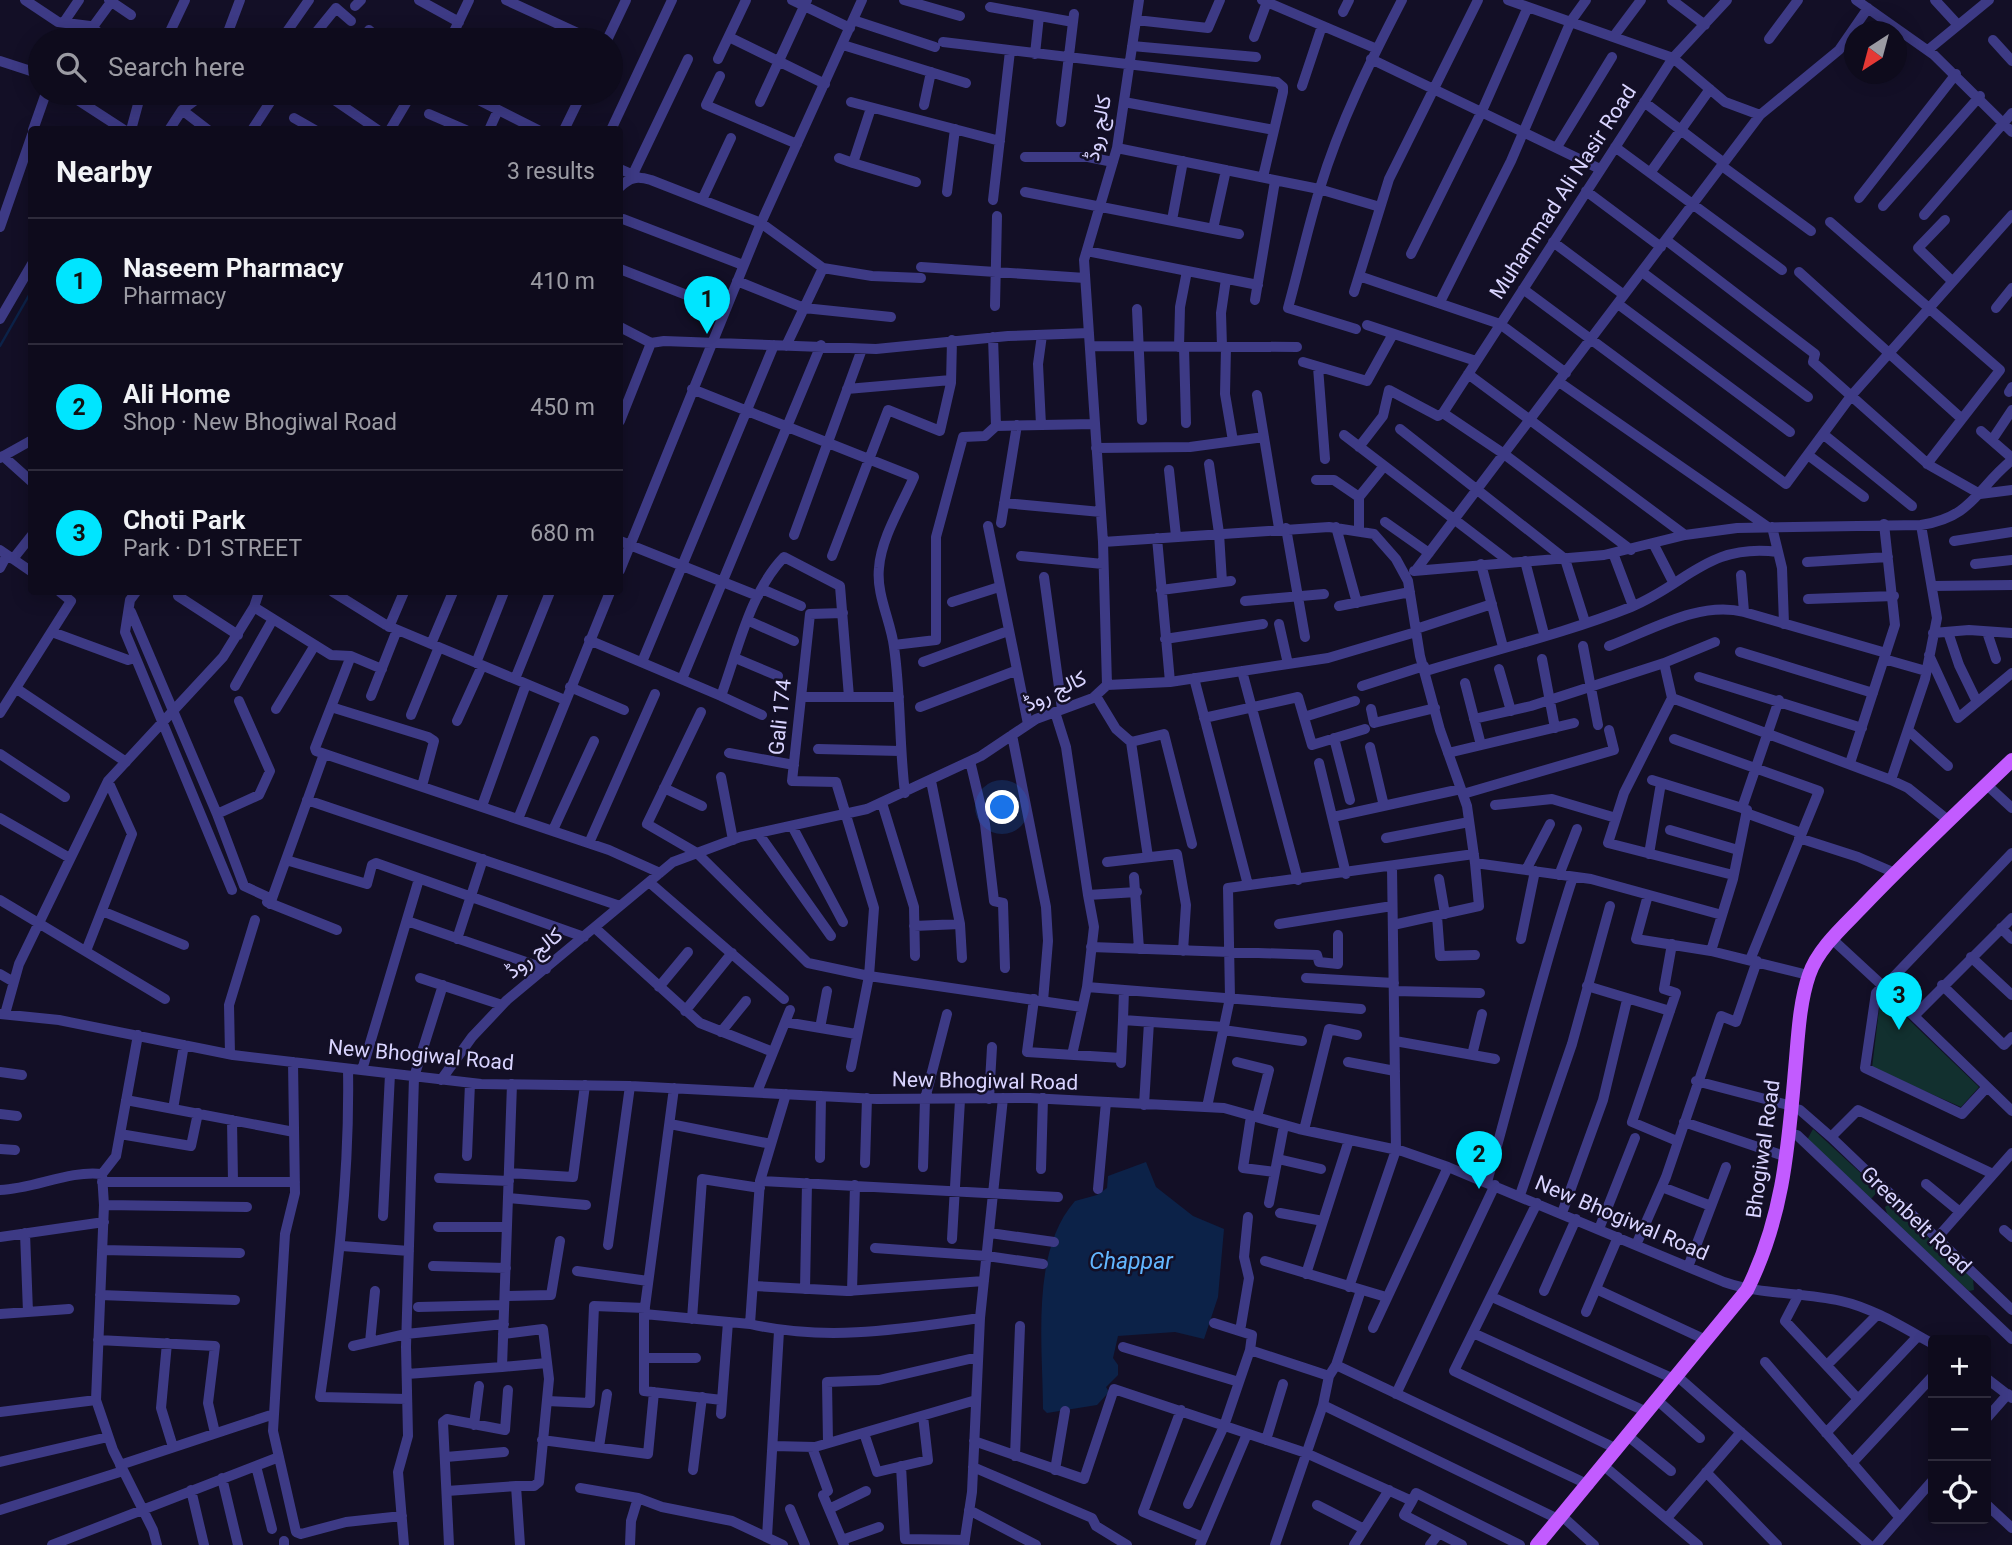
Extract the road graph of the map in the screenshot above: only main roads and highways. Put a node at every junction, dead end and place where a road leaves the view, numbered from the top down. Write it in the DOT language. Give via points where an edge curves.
graph roads {
  1 [pos="2012,760"];
  2 [pos="1536,1545"];
  1 -- 2 [label="main road, Bhogiwal Road" via="1832,939 1808,975 1780,1205 1747,1290"];
}
